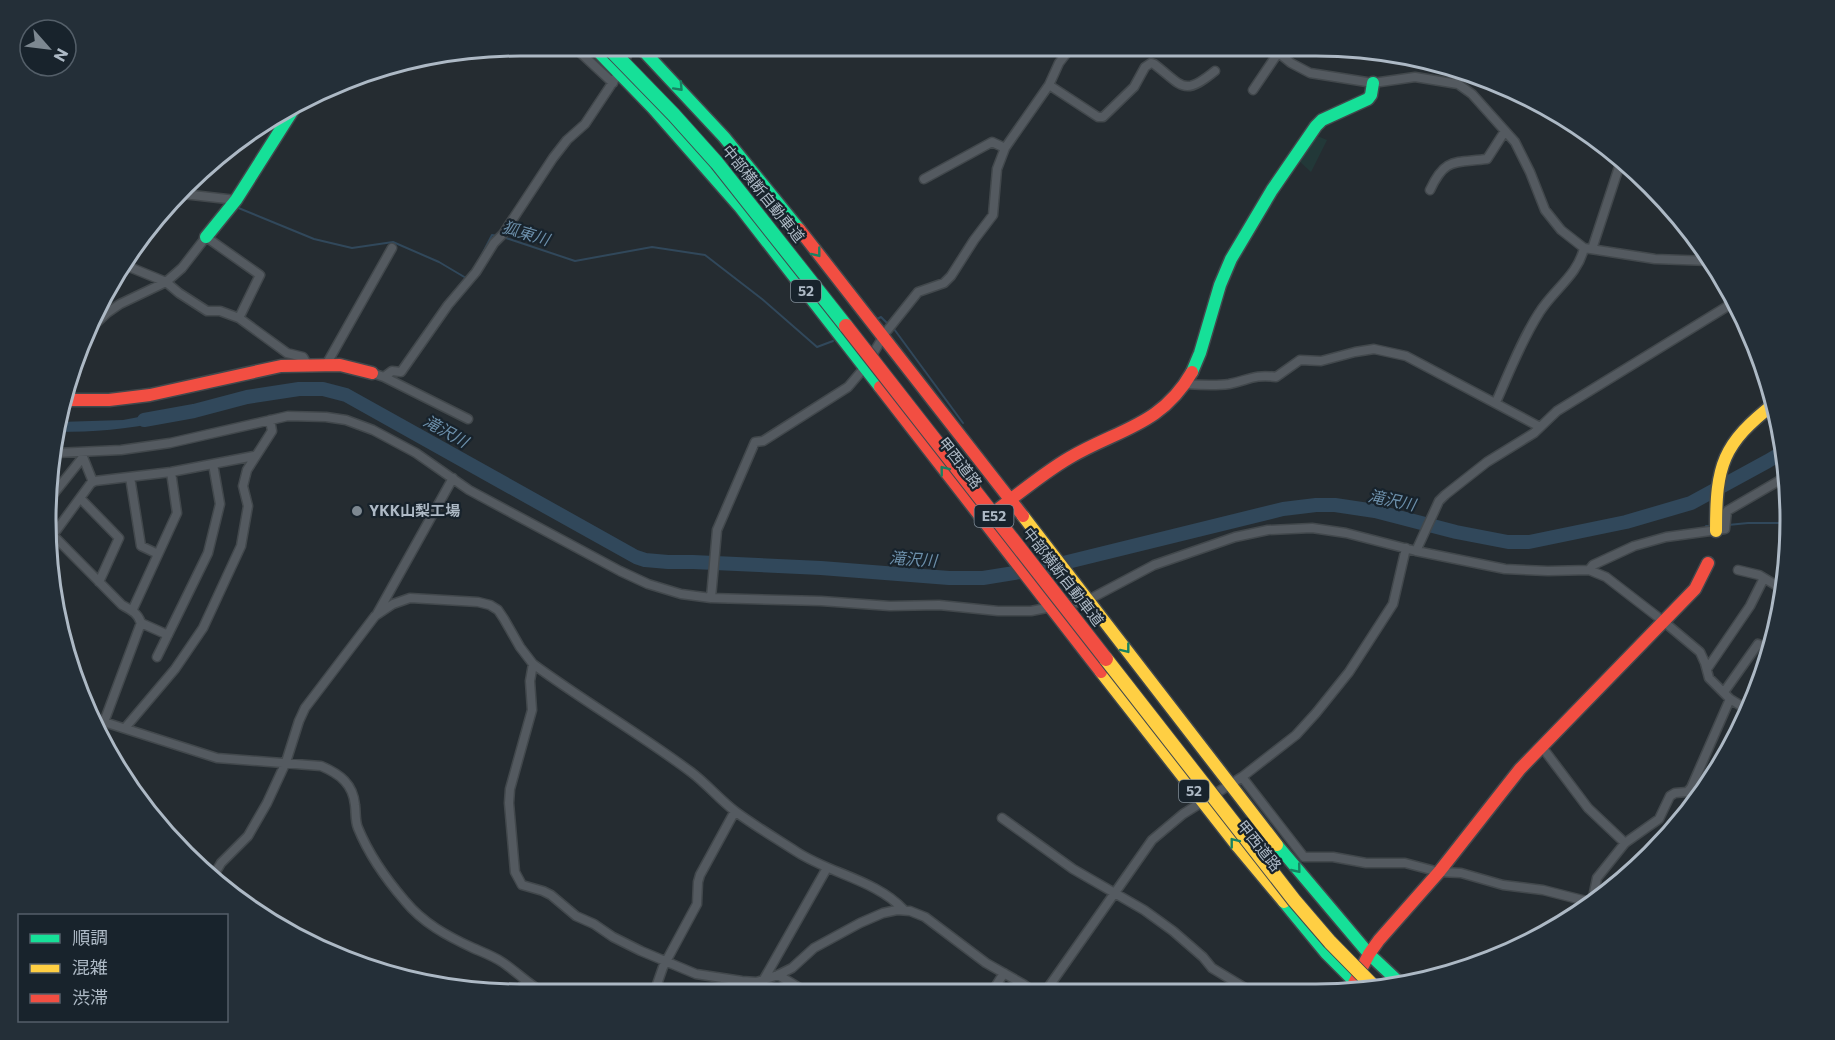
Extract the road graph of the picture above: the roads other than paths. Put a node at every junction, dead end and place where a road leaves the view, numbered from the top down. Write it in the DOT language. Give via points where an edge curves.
graph roads {
  1 [pos="587,56"];
  2 [pos="600,56"];
  3 [pos="617,56"];
  4 [pos="627,56"];
  5 [pos="648,56"];
  6 [pos="1064,56"];
  7 [pos="1276,56"];
  8 [pos="1282,56"];
  9 [pos="1215,71"];
  10 [pos="616,78"];
  11 [pos="1459,79"];
  12 [pos="1373,83"];
  13 [pos="1458,84"];
  14 [pos="1049,85"];
  15 [pos="1253,90"];
  16 [pos="288,118"];
  17 [pos="1505,130"];
  18 [pos="1005,148"];
  19 [pos="1618,168"];
  20 [pos="924,179"];
  21 [pos="1430,190"];
  22 [pos="189,195"];
  23 [pos="233,204"];
  24 [pos="206,237"];
  25 [pos="392,248"];
  26 [pos="1588,248"];
  27 [pos="1700,261"];
  28 [pos="131,268"];
  29 [pos="166,282"];
  30 [pos="1727,306"];
  31 [pos="102,318"];
  32 [pos="239,318"];
  33 [pos="885,335"];
  34 [pos="307,364"];
  35 [pos="326,364"];
  36 [pos="865,367"];
  37 [pos="378,375"];
  38 [pos="1185,384"];
  39 [pos="71,400"];
  40 [pos="1496,402"];
  41 [pos="1766,410"];
  42 [pos="468,419"];
  43 [pos="270,420"];
  44 [pos="1540,427"];
  45 [pos="60,453"];
  46 [pos="83,454"];
  47 [pos="254,456"];
  48 [pos="213,464"];
  49 [pos="171,472"];
  50 [pos="130,477"];
  51 [pos="453,478"];
  52 [pos="1778,481"];
  53 [pos="93,482"];
  54 [pos="56,490"];
  55 [pos="80,498"];
  56 [pos="1011,501"];
  57 [pos="984,520"];
  58 [pos="56,525"];
  59 [pos="1716,531"];
  60 [pos="56,538"];
  61 [pos="1406,548"];
  62 [pos="1417,550"];
  63 [pos="158,554"];
  64 [pos="1708,563"];
  65 [pos="1589,570"];
  66 [pos="1738,570"];
  67 [pos="1764,578"];
  68 [pos="99,582"];
  69 [pos="1775,585"];
  70 [pos="711,593"];
  71 [pos="1088,600"];
  72 [pos="1053,608"];
  73 [pos="132,611"];
  74 [pos="375,616"];
  75 [pos="1663,621"];
  76 [pos="141,623"];
  77 [pos="168,635"];
  78 [pos="1762,646"];
  79 [pos="157,657"];
  80 [pos="533,664"];
  81 [pos="1707,669"];
  82 [pos="1727,696"];
  83 [pos="1741,705"];
  84 [pos="125,728"];
  85 [pos="1542,747"];
  86 [pos="286,762"];
  87 [pos="1235,780"];
  88 [pos="1202,802"];
  89 [pos="735,811"];
  90 [pos="1002,818"];
  91 [pos="1624,843"];
  92 [pos="827,868"];
  93 [pos="216,871"];
  94 [pos="1439,872"];
  95 [pos="1595,891"];
  96 [pos="1115,894"];
  97 [pos="1583,899"];
  98 [pos="904,910"];
  99 [pos="1359,943"];
  100 [pos="1369,954"];
  101 [pos="666,962"];
  102 [pos="1362,967"];
  103 [pos="1385,969"];
  104 [pos="1004,973"];
  105 [pos="778,975"];
  106 [pos="1394,978"];
  107 [pos="761,980"];
  108 [pos="525,982"];
  109 [pos="1369,982"];
  110 [pos="1352,983"];
  111 [pos="1357,983"];
  112 [pos="528,984"];
  113 [pos="657,984"];
  114 [pos="758,984"];
  115 [pos="793,984"];
  116 [pos="997,984"];
  117 [pos="1021,984"];
  118 [pos="1051,984"];
  119 [pos="1238,984"];
  1 -- 10 [label="street"];
  2 -- 10 [label="main road, 甲西道路 / 52"];
  3 -- 109 [label="main road, 中部横断自動車道 / E52, bridge" via="717,162 1294,900"];
  4 -- 10 [label="street"];
  5 -- 33 [label="main road, 甲西道路 / 52, one-way" via="724,137"];
  6 -- 14 [label="street"];
  7 -- 15 [label="street"];
  8 -- 12 [label="street" via="1310,73"];
  9 -- 14 [label="street" via="1190,87 1151,63 1134,87 1103,117"];
  10 -- 36 [label="main road, 甲西道路 / 52" via="688,145"];
  10 -- 37 [label="street" via="585,124 553,158 503,234 401,372 392,370"];
  11 -- 13 [label="street"];
  12 -- 13 [label="street" via="1415,77"];
  12 -- 38 [label="main road" via="1368,99 1316,126 1241,238 1225,270 1203,346"];
  13 -- 17 [label="street"];
  14 -- 18 [label="street"];
  16 -- 23 [label="main road"];
  17 -- 21 [label="street" via="1487,159 1444,167"];
  17 -- 26 [label="street" via="1521,153 1545,210 1561,230"];
  18 -- 20 [label="street" via="992,142"];
  18 -- 33 [label="street" via="997,169 990,220 951,276 944,283 918,292"];
  19 -- 26 [label="street"];
  22 -- 23 [label="street"];
  23 -- 24 [label="main road"];
  24 -- 29 [label="street"];
  24 -- 32 [label="street" via="260,275"];
  25 -- 35 [label="street"];
  26 -- 27 [label="street" via="1655,259"];
  26 -- 40 [label="street" via="1539,312"];
  28 -- 29 [label="street"];
  29 -- 31 [label="street" via="120,304"];
  29 -- 32 [label="street" via="207,311"];
  30 -- 44 [label="street" via="1563,408"];
  32 -- 34 [label="street" via="287,353 303,357"];
  33 -- 36 [label="street"];
  33 -- 56 [label="main road, 甲西道路 / 52"];
  34 -- 35 [label="main road"];
  34 -- 39 [label="main road" via="281,366 150,395"];
  35 -- 37 [label="main road"];
  57 -- 36 [label="main road, 甲西道路 / 52, one-way"];
  36 -- 70 [label="street" via="848,387 763,441 755,442 717,530"];
  37 -- 42 [label="street"];
  38 -- 40 [label="street" via="1221,385 1260,375 1276,377 1300,360 1322,361 1374,349 1406,356"];
  38 -- 56 [label="main road" via="1150,418 1067,459"];
  40 -- 44 [label="street"];
  41 -- 59 [label="main road" via="1746,426 1723,460 1715,496"];
  43 -- 46 [label="street" via="170,443"];
  43 -- 47 [label="street" via="272,431"];
  43 -- 51 [label="street" via="316,416 360,425 416,453"];
  44 -- 62 [label="street" via="1445,495"];
  45 -- 46 [label="street"];
  46 -- 53 [label="street"];
  46 -- 54 [label="street"];
  47 -- 48 [label="street"];
  47 -- 84 [label="street" via="243,486 248,506 241,546 203,628 176,669"];
  48 -- 49 [label="street"];
  48 -- 77 [label="street" via="220,504 208,553"];
  49 -- 50 [label="street"];
  49 -- 63 [label="street" via="177,513"];
  50 -- 53 [label="street"];
  50 -- 63 [label="street" via="141,546"];
  51 -- 70 [label="street" via="648,584 681,594"];
  51 -- 74 [label="street"];
  52 -- 59 [label="street" via="1727,511 1725,530"];
  53 -- 55 [label="street"];
  55 -- 58 [label="street"];
  55 -- 68 [label="street" via="119,538"];
  56 -- 57 [label="main road"];
  56 -- 71 [label="main road, 甲西道路 / 52"];
  57 -- 72 [label="main road, 甲西道路 / 52"];
  59 -- 65 [label="street" via="1666,537 1634,546"];
  60 -- 68 [label="street"];
  61 -- 62 [label="street"];
  61 -- 71 [label="street" via="1312,528 1268,530 1154,565"];
  61 -- 87 [label="street" via="1393,604 1349,672 1296,735"];
  62 -- 65 [label="street" via="1505,569"];
  63 -- 73 [label="street"];
  64 -- 75 [label="main road" via="1695,589"];
  65 -- 75 [label="street" via="1606,578"];
  66 -- 67 [label="street"];
  67 -- 69 [label="street"];
  67 -- 81 [label="street"];
  68 -- 73 [label="street"];
  70 -- 72 [label="street" via="998,611"];
  71 -- 72 [label="street"];
  71 -- 87 [label="main road, 甲西道路 / 52, one-way"];
  72 -- 88 [label="main road, 甲西道路 / 52"];
  73 -- 76 [label="street"];
  74 -- 80 [label="street" via="410,598 490,605 498,610"];
  74 -- 86 [label="street" via="305,708"];
  75 -- 81 [label="street" via="1700,652"];
  75 -- 85 [label="main road"];
  76 -- 77 [label="street"];
  76 -- 84 [label="street" via="104,722"];
  77 -- 79 [label="street"];
  78 -- 82 [label="street" via="1758,644"];
  80 -- 89 [label="street" via="693,773"];
  80 -- 101 [label="street" via="531,710 510,789 517,878 522,885 551,895 569,911 613,937"];
  81 -- 82 [label="street" via="1709,678"];
  82 -- 83 [label="street"];
  82 -- 91 [label="street" via="1691,788 1670,796 1659,819"];
  84 -- 86 [label="street" via="217,758"];
  85 -- 91 [label="street" via="1588,808"];
  85 -- 94 [label="main road"];
  86 -- 93 [label="street" via="248,836"];
  86 -- 108 [label="street" via="321,766 343,778 352,793 358,828 375,863 407,904 435,928 501,961"];
  87 -- 88 [label="street"];
  87 -- 94 [label="street" via="1304,856 1405,863"];
  87 -- 99 [label="main road, 甲西道路 / 52, one-way" via="1301,874"];
  88 -- 96 [label="street" via="1152,840"];
  110 -- 88 [label="main road, 甲西道路 / 52, one-way"];
  89 -- 92 [label="street"];
  89 -- 101 [label="street" via="700,875 697,904"];
  90 -- 96 [label="street"];
  91 -- 95 [label="street" via="1597,878"];
  92 -- 98 [label="street" via="857,879"];
  92 -- 107 [label="street"];
  94 -- 97 [label="street" via="1461,873"];
  94 -- 100 [label="main road"];
  96 -- 118 [label="street"];
  96 -- 119 [label="street" via="1173,931 1212,968"];
  98 -- 104 [label="street" via="925,917"];
  98 -- 105 [label="street" via="883,913 860,923 814,948"];
  99 -- 100 [label="main road, 甲西道路 / 52"];
  99 -- 102 [label="main road"];
  100 -- 102 [label="main road"];
  100 -- 103 [label="main road, 甲西道路 / 52"];
  101 -- 107 [label="street" via="696,974"];
  101 -- 113 [label="street"];
  102 -- 103 [label="main road"];
  102 -- 111 [label="main road"];
  103 -- 106 [label="main road, 甲西道路 / 52"];
  104 -- 116 [label="street"];
  104 -- 117 [label="street"];
  105 -- 107 [label="street"];
  105 -- 115 [label="street"];
  107 -- 114 [label="street"];
  108 -- 112 [label="street"];
}
